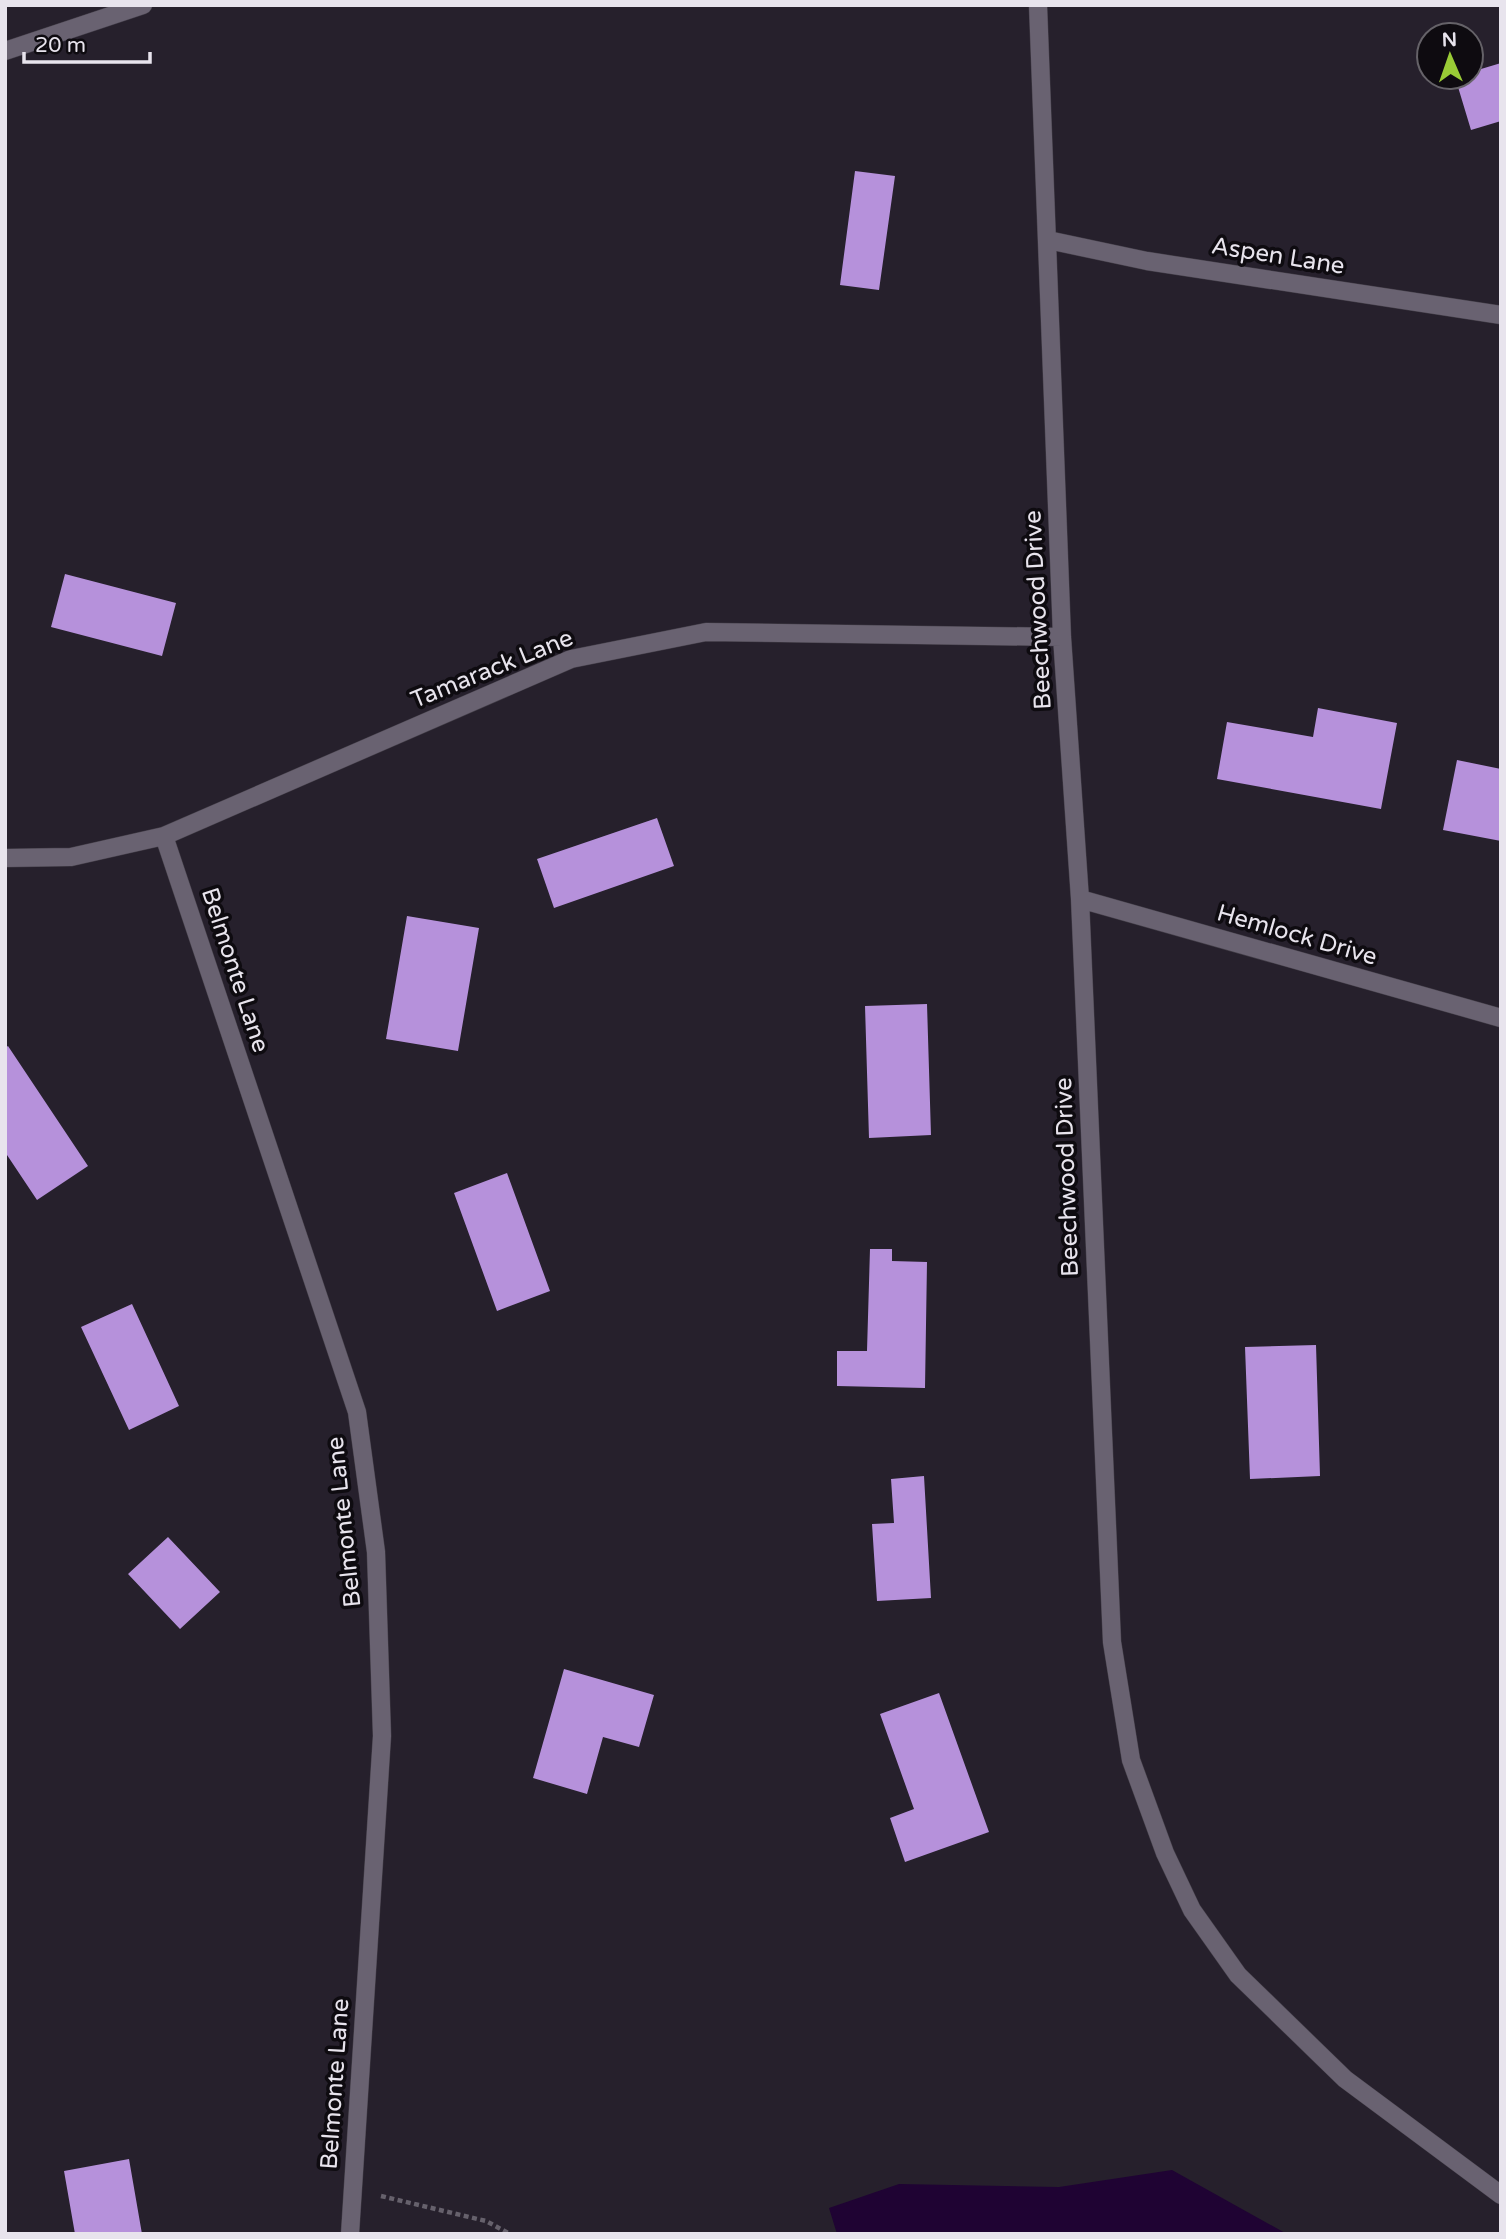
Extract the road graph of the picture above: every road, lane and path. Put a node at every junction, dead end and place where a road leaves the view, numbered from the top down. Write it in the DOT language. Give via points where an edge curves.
graph roads {
  1 [pos="143,5"];
  2 [pos="1038,5"];
  3 [pos="5,51"];
  4 [pos="1048,240"];
  5 [pos="1501,315"];
  6 [pos="1062,637"];
  7 [pos="164,836"];
  8 [pos="5,858"];
  9 [pos="1080,899"];
  10 [pos="1501,1018"];
  11 [pos="353,2189"];
  12 [pos="1501,2195"];
  13 [pos="350,2234"];
  14 [pos="510,2234"];
  1 -- 3 [label="street"];
  2 -- 4 [label="street, Beechwood Drive"];
  4 -- 5 [label="street, Aspen Lane" via="1147,261"];
  4 -- 6 [label="street, Beechwood Drive"];
  6 -- 7 [label="street, Tamarack Lane" via="706,632 571,659"];
  6 -- 9 [label="street, Beechwood Drive"];
  7 -- 8 [label="street, Tamarack Lane" via="71,857"];
  7 -- 11 [label="street, Belmonte Lane" via="357,1412 376,1552 382,1736"];
  9 -- 10 [label="street, Hemlock Drive"];
  9 -- 12 [label="street, Beechwood Drive" via="1112,1642 1131,1760 1165,1853 1192,1910 1238,1975 1345,2080"];
  11 -- 13 [label="street, Belmonte Lane"];
  11 -- 14 [label="path" via="486,2221"];
}
